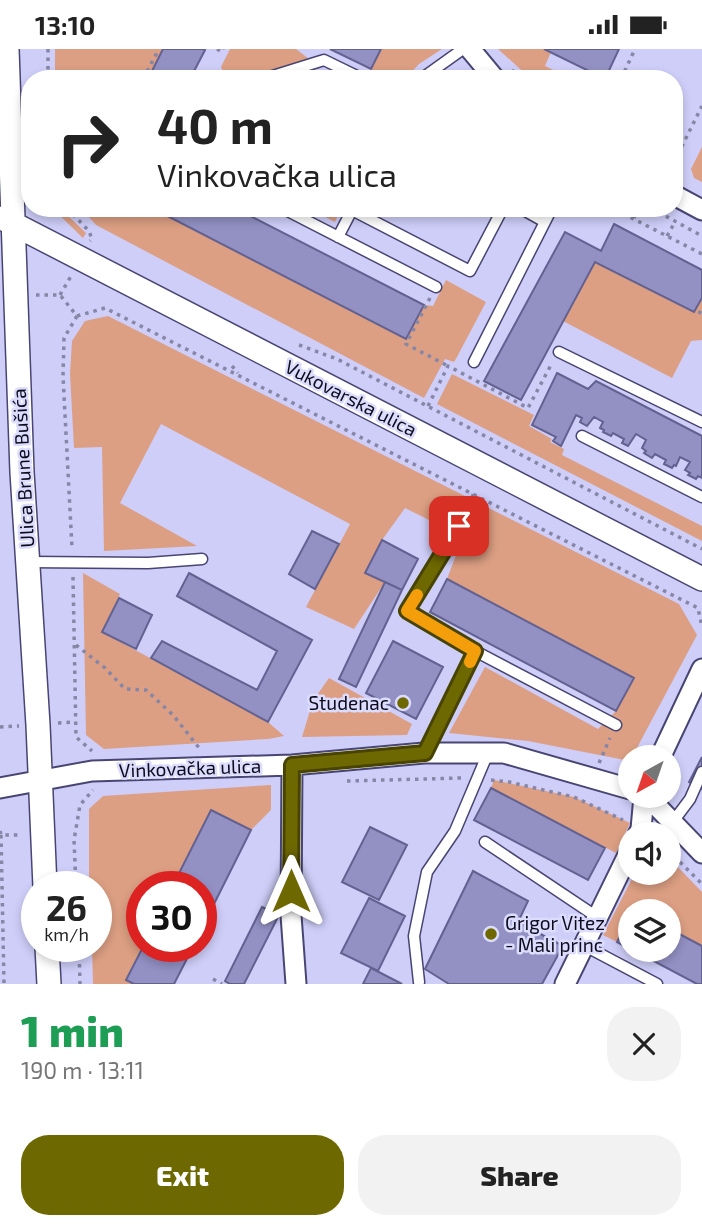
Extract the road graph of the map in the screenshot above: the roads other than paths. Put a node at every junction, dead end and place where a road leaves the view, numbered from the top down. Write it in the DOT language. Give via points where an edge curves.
graph roads {
  1 [pos="7,49"];
  2 [pos="463,49"];
  3 [pos="470,49"];
  4 [pos="292,70"];
  5 [pos="345,70"];
  6 [pos="434,70"];
  7 [pos="488,70"];
  8 [pos="683,200"];
  9 [pos="702,210"];
  10 [pos="299,217"];
  11 [pos="348,217"];
  12 [pos="367,217"];
  13 [pos="498,217"];
  14 [pos="536,217"];
  15 [pos="548,217"];
  16 [pos="7,220"];
  17 [pos="545,222"];
  18 [pos="338,237"];
  19 [pos="436,287"];
  20 [pos="559,352"];
  21 [pos="474,362"];
  22 [pos="702,422"];
  23 [pos="582,436"];
  24 [pos="702,497"];
  25 [pos="459,526"];
  26 [pos="202,559"];
  27 [pos="27,562"];
  28 [pos="702,579"];
  29 [pos="475,651"];
  30 [pos="700,681"];
  31 [pos="616,726"];
  32 [pos="667,745"];
  33 [pos="425,753"];
  34 [pos="488,753"];
  35 [pos="292,765"];
  36 [pos="702,772"];
  37 [pos="40,781"];
  38 [pos="618,786"];
  39 [pos="0,788"];
  40 [pos="659,809"];
  41 [pos="671,822"];
  42 [pos="673,822"];
  43 [pos="681,832"];
  44 [pos="485,842"];
  45 [pos="702,853"];
  46 [pos="44,871"];
  47 [pos="618,875"];
  48 [pos="597,917"];
  49 [pos="585,946"];
  50 [pos="48,962"];
  51 [pos="419,982"];
  52 [pos="49,984"];
  53 [pos="296,984"];
  54 [pos="565,984"];
  55 [pos="657,984"];
  1 -- 16 [label="street, Ulica Brune Bušića"];
  2 -- 6 [label="lane"];
  3 -- 7 [label="street"];
  4 -- 5 [label="lane" via="324,60"];
  8 -- 9 [label="street"];
  10 -- 18 [label="lane"];
  11 -- 18 [label="lane"];
  12 -- 13 [label="lane" via="470,271"];
  14 -- 17 [label="lane"];
  15 -- 17 [label="lane"];
  16 -- 27 [label="street, Ulica Brune Bušića"];
  16 -- 28 [label="street, Vukovarska ulica"];
  17 -- 21 [label="lane"];
  18 -- 19 [label="lane"];
  20 -- 22 [label="lane"];
  23 -- 24 [label="lane"];
  25 -- 29 [label="lane" via="407,611"];
  26 -- 27 [label="lane"];
  27 -- 37 [label="street, Ulica Brune Bušića"];
  29 -- 31 [label="lane"];
  29 -- 33 [label="lane"];
  30 -- 32 [label="street"];
  33 -- 34 [label="street, Vinkovačka ulica"];
  33 -- 35 [label="street, Vinkovačka ulica"];
  34 -- 38 [label="street, Vinkovačka ulica"];
  34 -- 51 [label="lane" via="455,831 427,872 414,936"];
  35 -- 37 [label="street, Vinkovačka ulica" via="92,771"];
  35 -- 53 [label="street" via="291,915"];
  36 -- 42 [label="lane"];
  37 -- 39 [label="street, Vinkovačka ulica"];
  37 -- 46 [label="street, Ulica Brune Bušića"];
  40 -- 41 [label="street"];
  43 -- 45 [label="street"];
  44 -- 48 [label="lane"];
  47 -- 48 [label="street"];
  48 -- 49 [label="street"];
  49 -- 54 [label="street"];
  49 -- 55 [label="lane"];
  50 -- 52 [label="street"];
}
